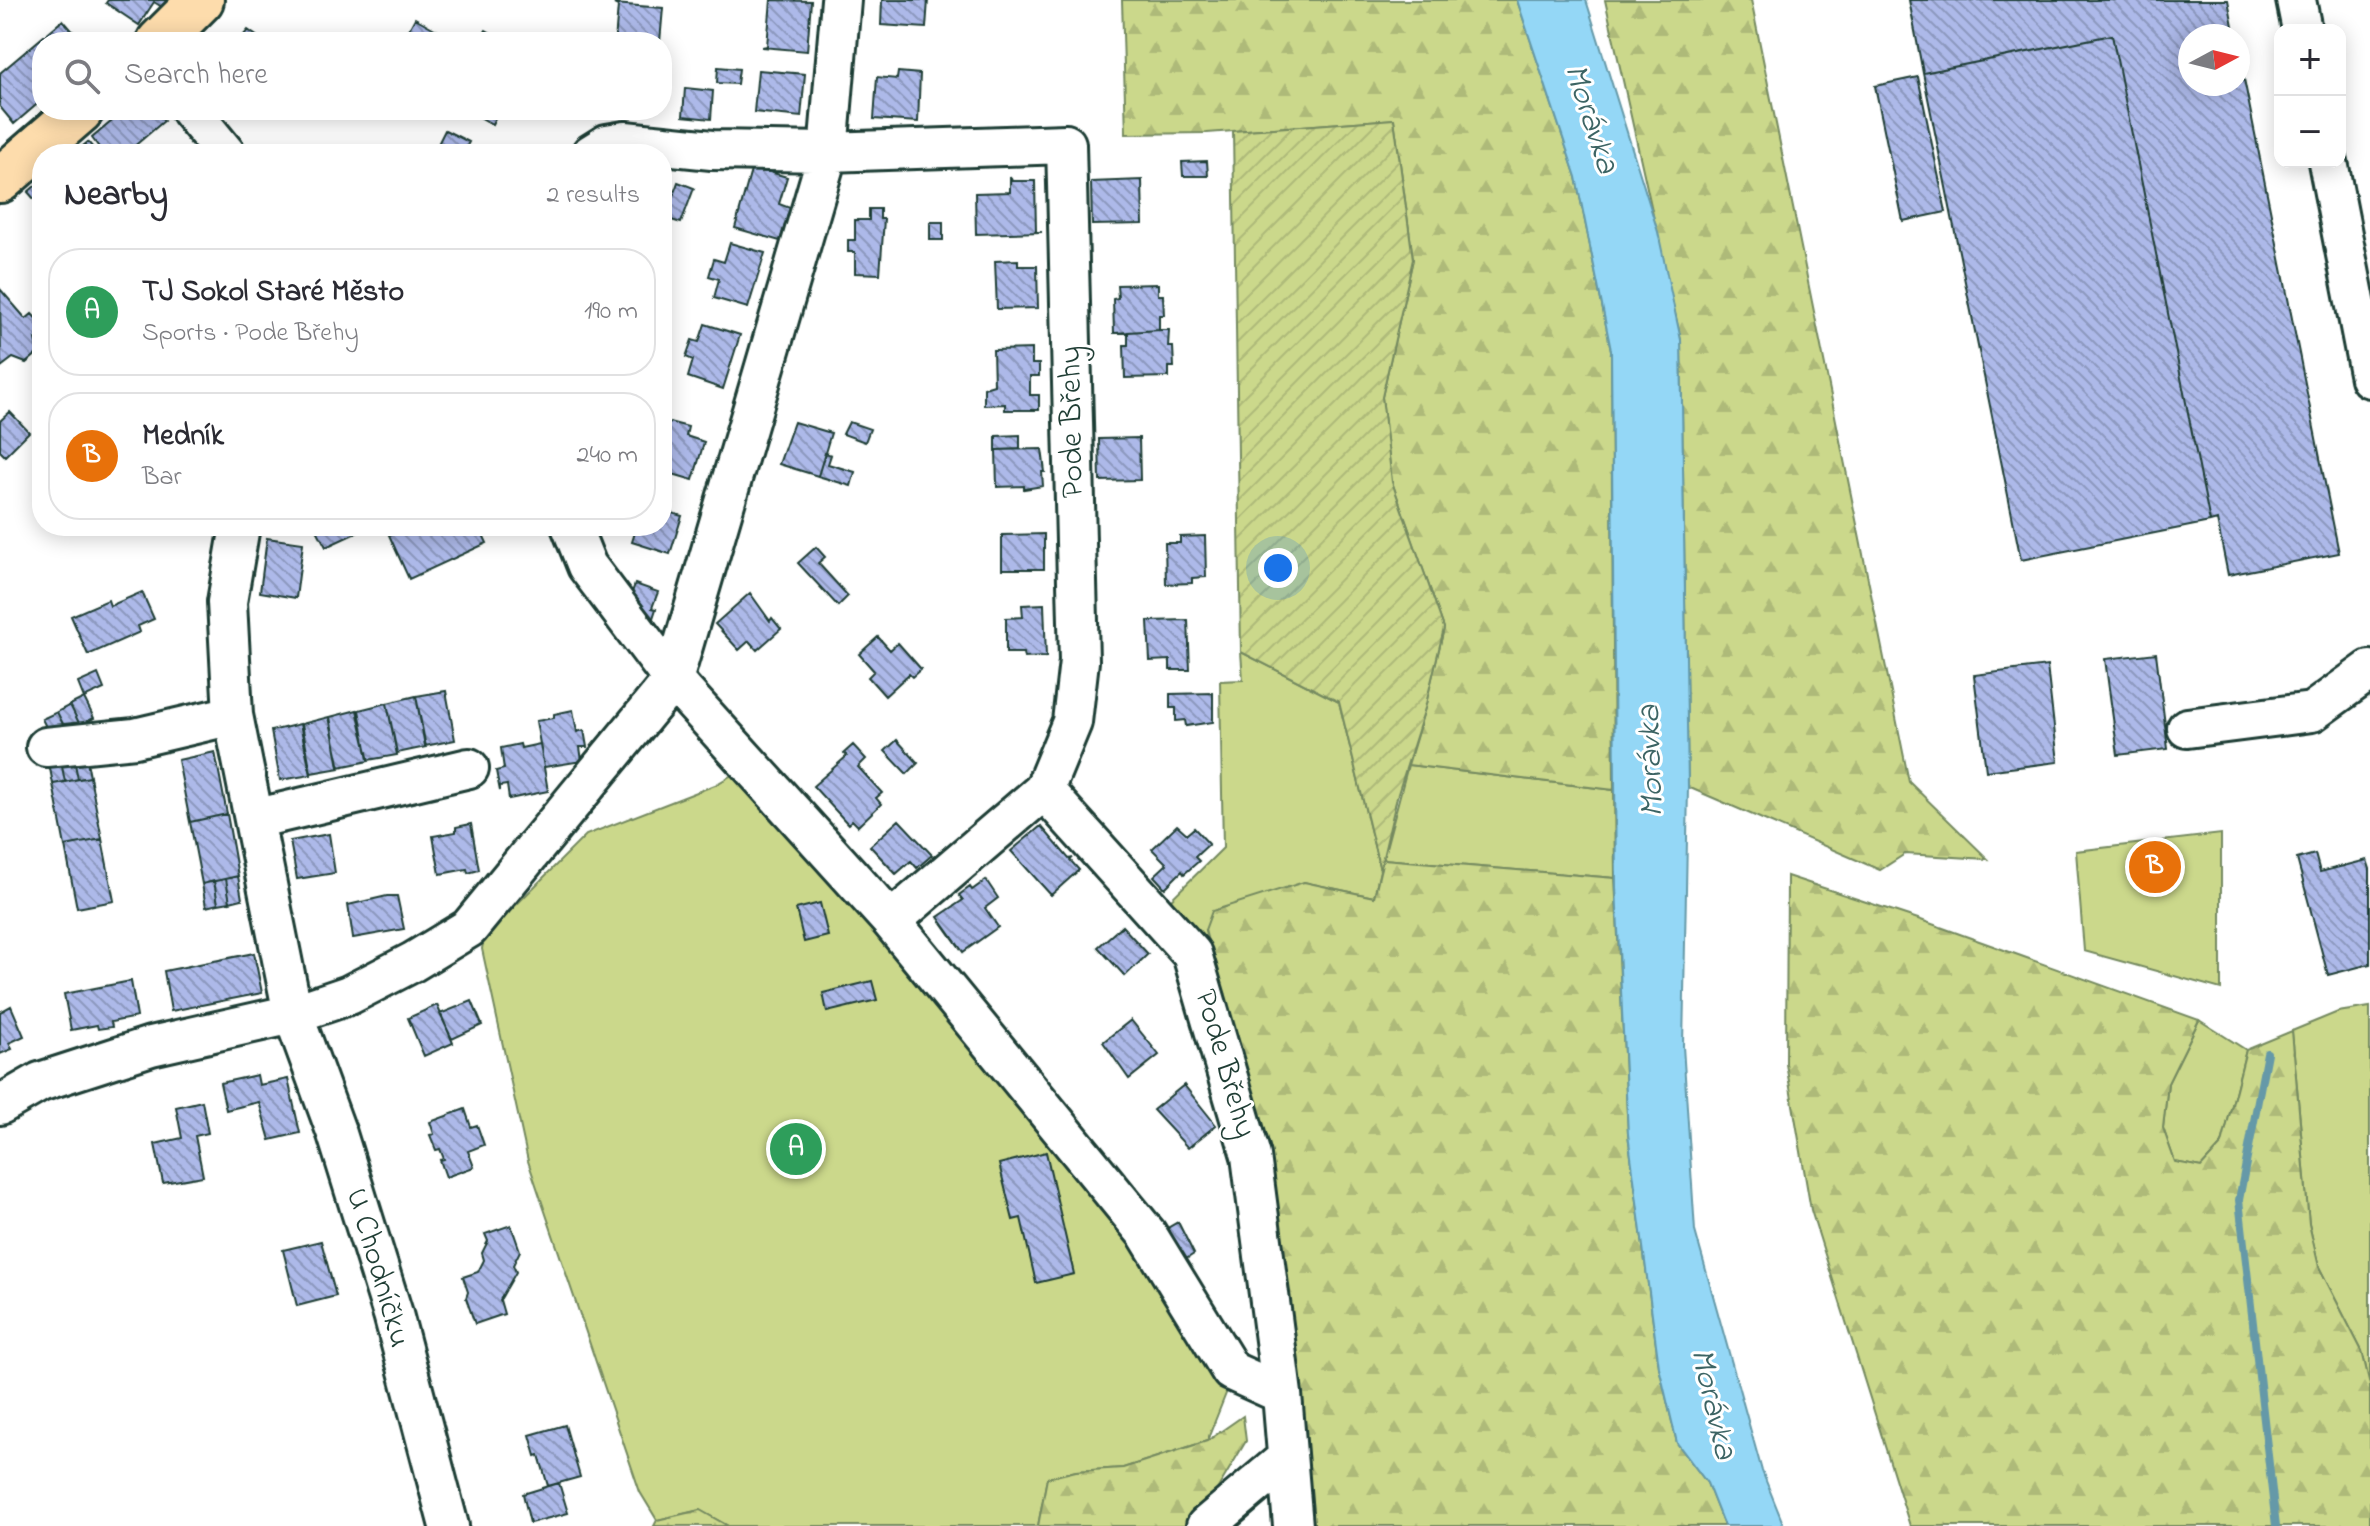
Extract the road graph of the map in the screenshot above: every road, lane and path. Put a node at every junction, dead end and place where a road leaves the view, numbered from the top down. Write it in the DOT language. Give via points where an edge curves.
graph roads {
  1 [pos="201,0"];
  2 [pos="841,0"];
  3 [pos="2296,0"];
  4 [pos="2301,24"];
  5 [pos="169,32"];
  6 [pos="69,120"];
  7 [pos="198,120"];
  8 [pos="42,144"];
  9 [pos="218,144"];
  10 [pos="607,144"];
  11 [pos="654,144"];
  12 [pos="672,146"];
  13 [pos="32,152"];
  14 [pos="828,152"];
  15 [pos="2329,168"];
  16 [pos="0,180"];
  17 [pos="2370,378"];
  18 [pos="238,536"];
  19 [pos="575,536"];
  20 [pos="2370,670"];
  21 [pos="673,680"];
  22 [pos="233,715"];
  23 [pos="2187,728"];
  24 [pos="46,747"];
  25 [pos="469,768"];
  26 [pos="1044,790"];
  27 [pos="254,819"];
  28 [pos="891,921"];
  29 [pos="293,1014"];
  30 [pos="0,1105"];
  31 [pos="1282,1394"];
  32 [pos="1287,1458"];
  33 [pos="449,1526"];
  34 [pos="1206,1526"];
  35 [pos="1293,1526"];
  1 -- 5 [label="main road"];
  2 -- 14 [label="street"];
  3 -- 4 [label="street"];
  6 -- 8 [label="main road"];
  7 -- 9 [label="street"];
  10 -- 11 [label="street"];
  12 -- 14 [label="street"];
  13 -- 16 [label="main road"];
  14 -- 21 [label="street"];
  14 -- 26 [label="street, Pode Břehy" via="1066,144 1079,661 1072,722"];
  15 -- 17 [label="street"];
  18 -- 22 [label="street, U Chodníčku" via="227,602"];
  19 -- 21 [label="street" via="587,566"];
  20 -- 23 [label="street" via="2312,712"];
  21 -- 28 [label="street"];
  21 -- 29 [label="street" via="469,928 349,995"];
  22 -- 24 [label="street" via="135,738"];
  22 -- 27 [label="street, U Chodníčku"];
  25 -- 27 [label="street"];
  26 -- 28 [label="street, Pode Břehy"];
  26 -- 31 [label="street, Pode Břehy" via="1192,954 1251,1156"];
  27 -- 29 [label="street, U Chodníčku"];
  28 -- 31 [label="street" via="1147,1234 1231,1371"];
  29 -- 30 [label="street" via="151,1046 40,1082"];
  29 -- 33 [label="street, U Chodníčku" via="393,1314"];
  31 -- 32 [label="street, Pode Břehy"];
  32 -- 34 [label="street"];
  32 -- 35 [label="street, Pode Břehy"];
}
